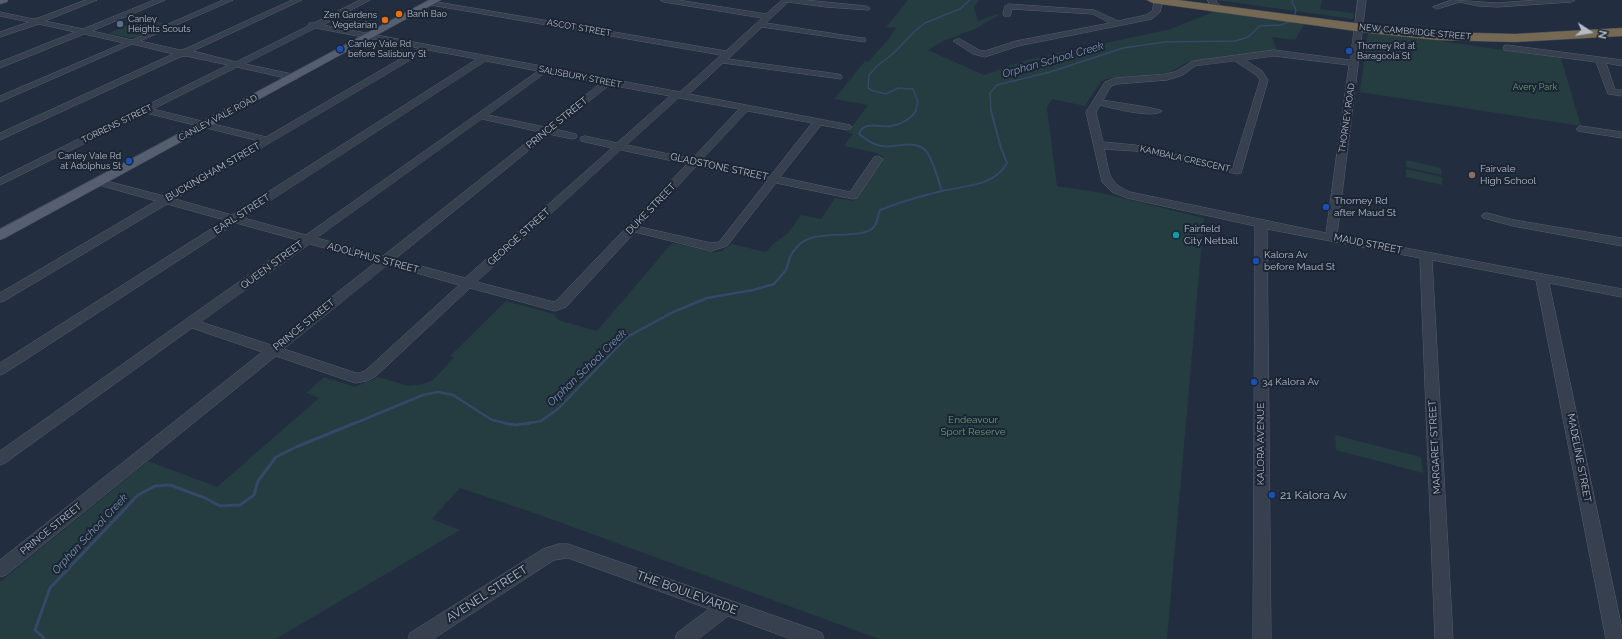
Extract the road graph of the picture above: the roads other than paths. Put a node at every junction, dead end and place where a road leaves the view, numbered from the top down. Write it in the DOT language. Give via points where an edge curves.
graph roads {
  1 [pos="3,0"];
  2 [pos="93,0"];
  3 [pos="161,0"];
  4 [pos="229,0"];
  5 [pos="298,0"];
  6 [pos="366,0"];
  7 [pos="664,0"];
  8 [pos="787,0"];
  9 [pos="1157,0"];
  10 [pos="1185,0"];
  11 [pos="1362,0"];
  12 [pos="1459,0"];
  13 [pos="1571,0"];
  14 [pos="0,1"];
  15 [pos="433,1"];
  16 [pos="1212,2"];
  17 [pos="1437,7"];
  18 [pos="866,8"];
  19 [pos="1224,10"];
  20 [pos="0,14"];
  21 [pos="1007,14"];
  22 [pos="1283,15"];
  23 [pos="768,17"];
  24 [pos="36,22"];
  25 [pos="760,24"];
  26 [pos="1118,24"];
  27 [pos="312,25"];
  28 [pos="1359,25"];
  29 [pos="1622,27"];
  30 [pos="84,32"];
  31 [pos="1622,32"];
  32 [pos="0,35"];
  33 [pos="369,36"];
  34 [pos="862,40"];
  35 [pos="957,41"];
  36 [pos="132,42"];
  37 [pos="426,47"];
  38 [pos="1507,48"];
  39 [pos="183,53"];
  40 [pos="724,57"];
  41 [pos="484,58"];
  42 [pos="1237,58"];
  43 [pos="1600,60"];
  44 [pos="1353,63"];
  45 [pos="1622,63"];
  46 [pos="237,64"];
  47 [pos="0,65"];
  48 [pos="545,70"];
  49 [pos="294,77"];
  50 [pos="838,77"];
  51 [pos="608,82"];
  52 [pos="1622,93"];
  53 [pos="679,96"];
  54 [pos="0,99"];
  55 [pos="1096,102"];
  56 [pos="745,108"];
  57 [pos="145,110"];
  58 [pos="1157,111"];
  59 [pos="480,116"];
  60 [pos="818,122"];
  61 [pos="206,124"];
  62 [pos="847,127"];
  63 [pos="1581,129"];
  64 [pos="548,131"];
  65 [pos="572,136"];
  66 [pos="1622,136"];
  67 [pos="0,137"];
  68 [pos="585,139"];
  69 [pos="267,140"];
  70 [pos="1098,144"];
  71 [pos="620,146"];
  72 [pos="878,159"];
  73 [pos="695,162"];
  74 [pos="774,179"];
  75 [pos="0,182"];
  76 [pos="99,182"];
  77 [pos="164,200"];
  78 [pos="1487,216"];
  79 [pos="235,219"];
  80 [pos="1261,224"];
  81 [pos="632,228"];
  82 [pos="0,235"];
  83 [pos="1331,237"];
  84 [pos="307,240"];
  85 [pos="1622,242"];
  86 [pos="1426,256"];
  87 [pos="385,261"];
  88 [pos="1542,278"];
  89 [pos="468,284"];
  90 [pos="1622,293"];
  91 [pos="0,298"];
  92 [pos="555,307"];
  93 [pos="190,323"];
  94 [pos="273,350"];
  95 [pos="0,370"];
  96 [pos="0,459"];
  97 [pos="558,551"];
  98 [pos="0,570"];
  99 [pos="726,607"];
  100 [pos="417,639"];
  101 [pos="684,639"];
  102 [pos="815,639"];
  103 [pos="1262,639"];
  104 [pos="1444,639"];
  105 [pos="1615,639"];
  1 -- 14 [label="main road"];
  2 -- 24 [label="street"];
  3 -- 30 [label="street"];
  4 -- 36 [label="street"];
  5 -- 39 [label="street"];
  6 -- 27 [label="street, TORRENS STREET"];
  7 -- 23 [label="street"];
  8 -- 18 [label="street"];
  8 -- 23 [label="street, GEORGE STREET"];
  9 -- 19 [label="highway"];
  9 -- 26 [label="street" via="1156,12 1152,16"];
  10 -- 16 [label="highway"];
  11 -- 28 [label="street, THORNEY ROAD"];
  12 -- 13 [label="street" via="1497,6"];
  12 -- 17 [label="street"];
  15 -- 33 [label="main road, CANLEY VALE ROAD"];
  15 -- 40 [label="street, ASCOT STREET"];
  16 -- 19 [label="street"];
  16 -- 22 [label="highway"];
  19 -- 22 [label="highway"];
  20 -- 24 [label="street"];
  21 -- 26 [label="street" via="1009,6 1090,12"];
  22 -- 28 [label="highway, NEW CAMBRIDGE STREET"];
  23 -- 25 [label="street, GEORGE STREET"];
  24 -- 30 [label="street"];
  24 -- 32 [label="street"];
  25 -- 34 [label="street"];
  25 -- 40 [label="street, GEORGE STREET"];
  26 -- 35 [label="street" via="1016,44 985,54"];
  27 -- 33 [label="street, SALISBURY STREET"];
  27 -- 46 [label="street, TORRENS STREET"];
  28 -- 29 [label="highway, NEW CAMBRIDGE STREET" via="1479,33"];
  28 -- 31 [label="highway, NEW CAMBRIDGE STREET" via="1437,36 1481,38"];
  28 -- 44 [label="street, THORNEY ROAD"];
  30 -- 36 [label="street"];
  30 -- 47 [label="street"];
  33 -- 37 [label="street, SALISBURY STREET"];
  33 -- 49 [label="main road, CANLEY VALE ROAD"];
  36 -- 39 [label="street"];
  36 -- 54 [label="street"];
  37 -- 41 [label="street, SALISBURY STREET"];
  37 -- 69 [label="street, BUCKINGHAM STREET"];
  38 -- 43 [label="street"];
  39 -- 46 [label="street"];
  39 -- 67 [label="street"];
  40 -- 50 [label="street, ASCOT STREET" via="768,68"];
  40 -- 53 [label="street, GEORGE STREET"];
  41 -- 48 [label="street, SALISBURY STREET"];
  41 -- 79 [label="street, EARL STREET"];
  42 -- 44 [label="street" via="1278,53"];
  42 -- 55 [label="street" via="1193,64 1180,74 1168,77 1114,82 1106,85"];
  42 -- 70 [label="street, KAMBALA CRESCENT" via="1259,73 1264,80 1237,171 1135,148"];
  43 -- 45 [label="street"];
  43 -- 52 [label="street" via="1611,92"];
  44 -- 83 [label="street, THORNEY ROAD"];
  46 -- 49 [label="street"];
  46 -- 57 [label="street, TORRENS STREET"];
  48 -- 51 [label="street, SALISBURY STREET"];
  48 -- 59 [label="street, QUEEN STREET"];
  49 -- 61 [label="main road, CANLEY VALE ROAD"];
  51 -- 53 [label="street, SALISBURY STREET"];
  51 -- 64 [label="street, PRINCE STREET"];
  53 -- 56 [label="street, SALISBURY STREET"];
  53 -- 71 [label="street, GEORGE STREET"];
  55 -- 58 [label="street"];
  55 -- 70 [label="street" via="1091,112"];
  56 -- 60 [label="street, SALISBURY STREET"];
  56 -- 73 [label="street, DUKE STREET"];
  57 -- 61 [label="street"];
  57 -- 75 [label="street, TORRENS STREET"];
  59 -- 64 [label="street"];
  59 -- 84 [label="street, QUEEN STREET"];
  60 -- 62 [label="street, SALISBURY STREET"];
  60 -- 74 [label="street"];
  61 -- 69 [label="street"];
  61 -- 76 [label="main road, CANLEY VALE ROAD"];
  63 -- 66 [label="street"];
  64 -- 65 [label="street"];
  64 -- 87 [label="street, PRINCE STREET"];
  68 -- 71 [label="street, GLADSTONE STREET"];
  69 -- 77 [label="street, BUCKINGHAM STREET"];
  70 -- 80 [label="street, MAUD STREET" via="1106,179 1116,190 1135,197"];
  71 -- 73 [label="street, GLADSTONE STREET"];
  71 -- 89 [label="street, GEORGE STREET"];
  72 -- 74 [label="street, GLADSTONE STREET" via="853,196"];
  73 -- 74 [label="street, GLADSTONE STREET"];
  73 -- 81 [label="street, DUKE STREET"];
  74 -- 81 [label="street" via="723,244 718,246 712,247"];
  76 -- 77 [label="street, ADOLPHUS STREET"];
  76 -- 82 [label="main road, CANLEY VALE ROAD"];
  77 -- 79 [label="street, ADOLPHUS STREET"];
  77 -- 91 [label="street, BUCKINGHAM STREET"];
  78 -- 85 [label="street"];
  79 -- 84 [label="street, ADOLPHUS STREET"];
  79 -- 95 [label="street, EARL STREET"];
  80 -- 83 [label="street, MAUD STREET"];
  80 -- 103 [label="street, KALORA AVENUE"];
  81 -- 92 [label="street, DUKE STREET"];
  83 -- 86 [label="street, MAUD STREET"];
  84 -- 87 [label="street, ADOLPHUS STREET"];
  84 -- 93 [label="street, QUEEN STREET"];
  86 -- 88 [label="street, MAUD STREET"];
  86 -- 104 [label="street, MARGARET STREET"];
  87 -- 89 [label="street, ADOLPHUS STREET"];
  87 -- 94 [label="street, PRINCE STREET"];
  88 -- 90 [label="street, MAUD STREET"];
  88 -- 105 [label="street, MADELINE STREET"];
  89 -- 92 [label="street, ADOLPHUS STREET"];
  89 -- 94 [label="street, GEORGE STREET" via="371,374 362,378 355,378"];
  93 -- 94 [label="street"];
  93 -- 96 [label="street, QUEEN STREET"];
  94 -- 98 [label="street, PRINCE STREET"];
  97 -- 99 [label="street, THE BOULEVARDE" via="568,551"];
  97 -- 100 [label="street, AVENEL STREET" via="549,554"];
  99 -- 101 [label="street"];
  99 -- 102 [label="street, THE BOULEVARDE"];
}
